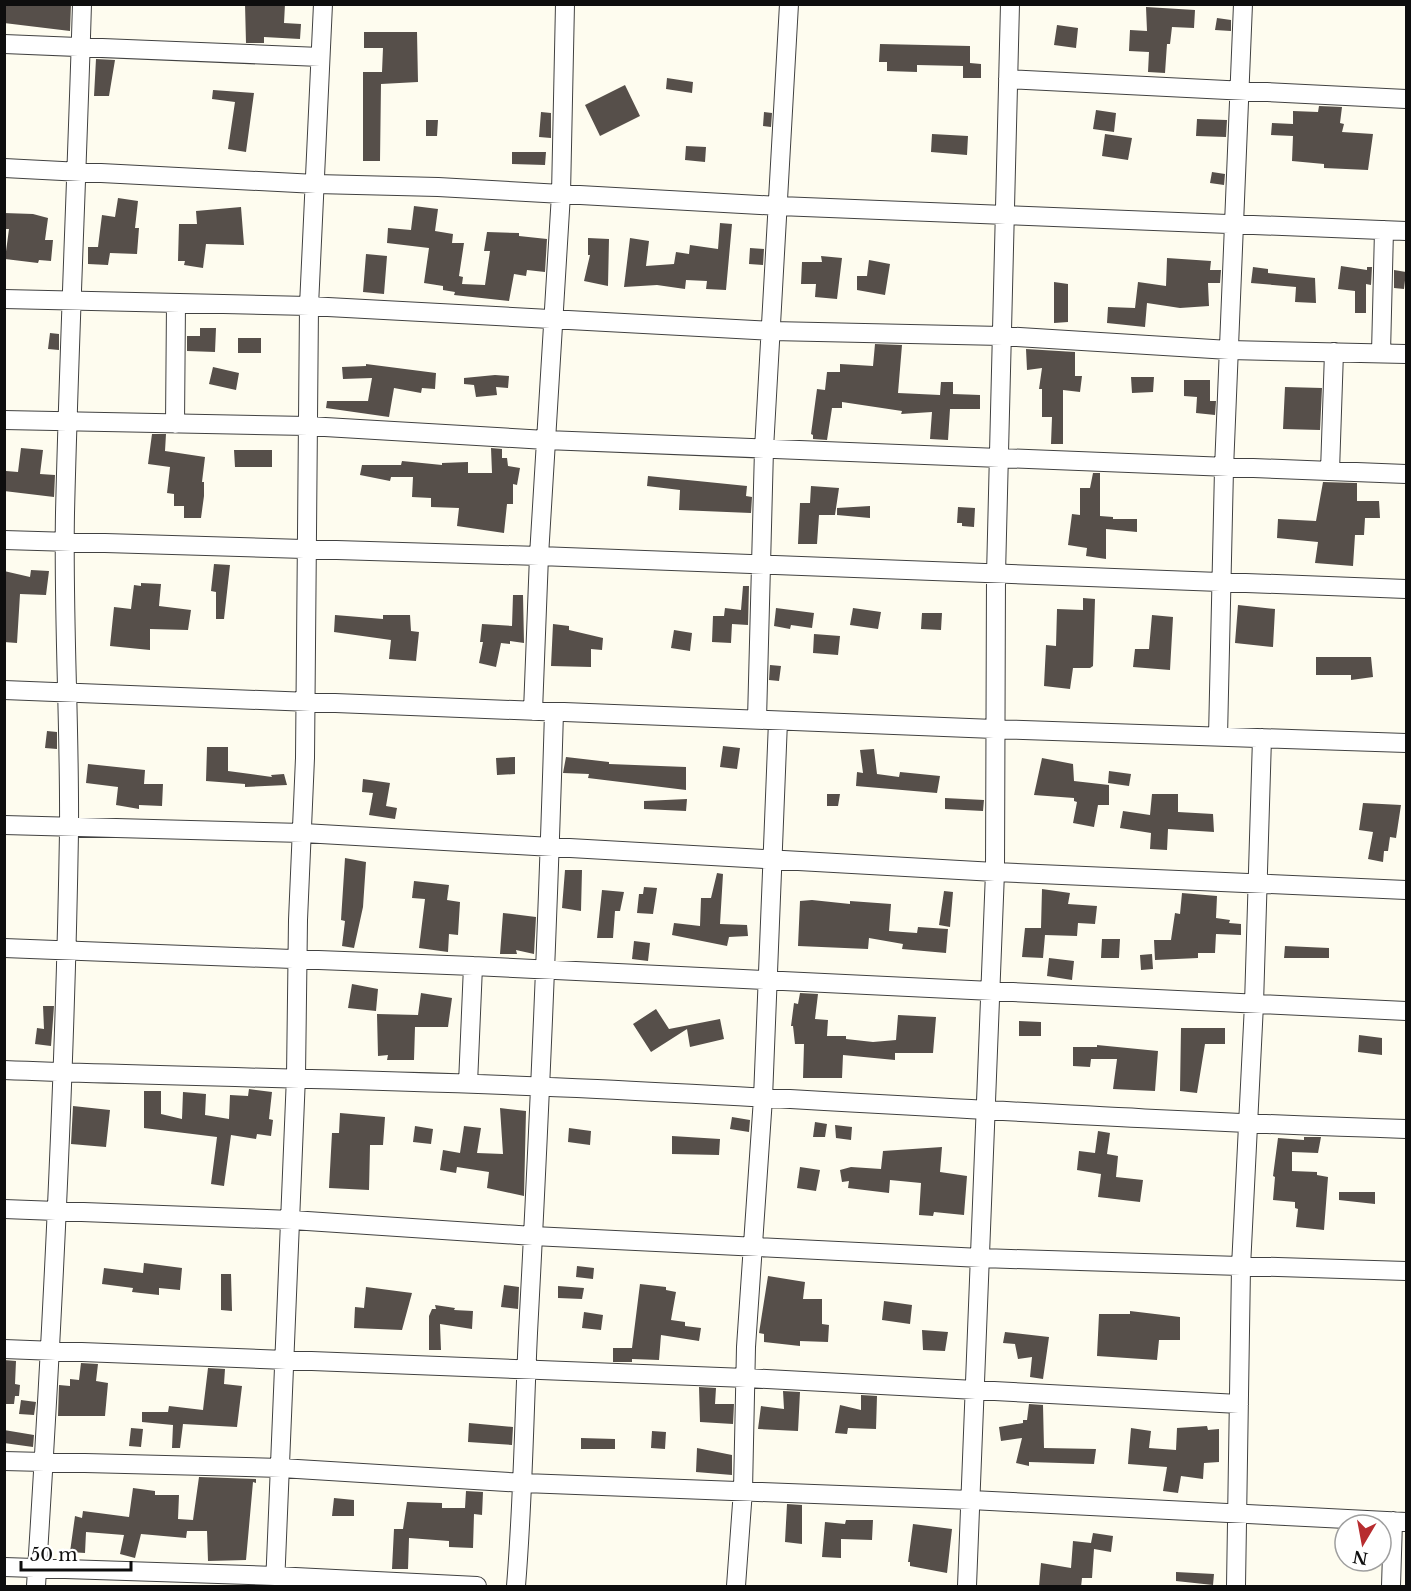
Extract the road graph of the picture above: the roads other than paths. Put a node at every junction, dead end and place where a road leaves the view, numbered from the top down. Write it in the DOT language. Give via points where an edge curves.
graph roads {
  1 [pos="82,4"];
  2 [pos="323,4"];
  3 [pos="565,4"];
  4 [pos="789,4"];
  5 [pos="1010,4"];
  6 [pos="1243,4"];
  7 [pos="4,44"];
  8 [pos="81,47"];
  9 [pos="320,57"];
  10 [pos="1008,79"];
  11 [pos="1238,92"];
  12 [pos="1407,99"];
  13 [pos="4,168"];
  14 [pos="75,171"];
  15 [pos="316,184"];
  16 [pos="561,194"];
  17 [pos="778,206"];
  18 [pos="1006,214"];
  19 [pos="1233,223"];
  20 [pos="1384,230"];
  21 [pos="1407,231"];
  22 [pos="4,299"];
  23 [pos="69,302"];
  24 [pos="176,303"];
  25 [pos="309,306"];
  26 [pos="553,321"];
  27 [pos="772,331"];
  28 [pos="1002,336"];
  29 [pos="1229,350"];
  30 [pos="1334,352"];
  31 [pos="1381,353"];
  32 [pos="1407,354"];
  33 [pos="4,420"];
  34 [pos="68,421"];
  35 [pos="175,424"];
  36 [pos="308,426"];
  37 [pos="546,440"];
  38 [pos="764,449"];
  39 [pos="1001,457"];
  40 [pos="1224,469"];
  41 [pos="1330,471"];
  42 [pos="1407,474"];
  43 [pos="4,540"];
  44 [pos="66,543"];
  45 [pos="306,551"];
  46 [pos="539,556"];
  47 [pos="761,565"];
  48 [pos="996,574"];
  49 [pos="1222,584"];
  50 [pos="1407,589"];
  51 [pos="4,690"];
  52 [pos="67,692"];
  53 [pos="306,703"];
  54 [pos="533,711"];
  55 [pos="554,712"];
  56 [pos="757,720"];
  57 [pos="778,721"];
  58 [pos="994,729"];
  59 [pos="1218,737"];
  60 [pos="1263,738"];
  61 [pos="1407,743"];
  62 [pos="4,825"];
  63 [pos="69,827"];
  64 [pos="303,833"];
  65 [pos="550,847"];
  66 [pos="772,859"];
  67 [pos="994,872"];
  68 [pos="1258,883"];
  69 [pos="1407,890"];
  70 [pos="4,948"];
  71 [pos="66,950"];
  72 [pos="298,959"];
  73 [pos="473,966"];
  74 [pos="545,970"];
  75 [pos="767,981"];
  76 [pos="990,993"];
  77 [pos="1254,1004"];
  78 [pos="1407,1011"];
  79 [pos="4,1070"];
  80 [pos="62,1072"];
  81 [pos="297,1076"];
  82 [pos="468,1084"];
  83 [pos="541,1087"];
  84 [pos="763,1098"];
  85 [pos="986,1111"];
  86 [pos="1248,1125"];
  87 [pos="1407,1129"];
  88 [pos="4,1209"];
  89 [pos="57,1211"];
  90 [pos="292,1220"];
  91 [pos="533,1236"];
  92 [pos="752,1245"];
  93 [pos="981,1258"];
  94 [pos="1241,1267"];
  95 [pos="1407,1271"];
  96 [pos="4,1349"];
  97 [pos="50,1351"];
  98 [pos="285,1360"];
  99 [pos="526,1370"];
  100 [pos="746,1377"];
  101 [pos="976,1389"];
  102 [pos="1239,1404"];
  103 [pos="4,1461"];
  104 [pos="45,1462"];
  105 [pos="281,1468"];
  106 [pos="524,1483"];
  107 [pos="742,1490"];
  108 [pos="970,1500"];
  109 [pos="1237,1512"];
  110 [pos="1400,1521"];
  111 [pos="4,1567"];
  112 [pos="37,1568"];
  113 [pos="275,1581"];
  114 [pos="36,1587"];
  115 [pos="477,1587"];
  116 [pos="516,1587"];
  117 [pos="736,1587"];
  118 [pos="967,1587"];
  119 [pos="1236,1587"];
  120 [pos="1391,1587"];
  1 -- 8 [label="street"];
  2 -- 9 [label="street"];
  3 -- 16 [label="street"];
  4 -- 17 [label="street"];
  5 -- 10 [label="street"];
  6 -- 11 [label="street"];
  7 -- 8 [label="street"];
  8 -- 9 [label="street"];
  8 -- 14 [label="street"];
  9 -- 15 [label="street"];
  10 -- 11 [label="street"];
  10 -- 18 [label="street"];
  11 -- 12 [label="street"];
  11 -- 19 [label="street"];
  13 -- 14 [label="street"];
  14 -- 15 [label="street"];
  14 -- 23 [label="street"];
  15 -- 16 [label="street"];
  15 -- 25 [label="street"];
  16 -- 17 [label="street"];
  16 -- 26 [label="street"];
  17 -- 18 [label="street"];
  17 -- 27 [label="street"];
  18 -- 19 [label="street"];
  18 -- 28 [label="street"];
  19 -- 20 [label="street"];
  19 -- 29 [label="street"];
  20 -- 21 [label="street"];
  20 -- 31 [label="street"];
  22 -- 23 [label="street"];
  23 -- 24 [label="street"];
  23 -- 34 [label="street"];
  24 -- 25 [label="street"];
  24 -- 35 [label="street"];
  25 -- 26 [label="street"];
  25 -- 36 [label="street"];
  26 -- 27 [label="street"];
  26 -- 37 [label="street"];
  27 -- 28 [label="street"];
  27 -- 38 [label="street"];
  28 -- 29 [label="street"];
  28 -- 39 [label="street"];
  29 -- 30 [label="street"];
  29 -- 40 [label="street"];
  30 -- 31 [label="street"];
  30 -- 41 [label="street"];
  31 -- 32 [label="street"];
  33 -- 34 [label="street"];
  34 -- 35 [label="street"];
  34 -- 44 [label="street"];
  35 -- 36 [label="street"];
  36 -- 37 [label="street"];
  36 -- 45 [label="street"];
  37 -- 38 [label="street"];
  37 -- 46 [label="street"];
  38 -- 39 [label="street"];
  38 -- 47 [label="street"];
  39 -- 40 [label="street"];
  39 -- 48 [label="street"];
  40 -- 41 [label="street"];
  40 -- 49 [label="street"];
  41 -- 42 [label="street"];
  43 -- 44 [label="street"];
  44 -- 45 [label="street"];
  44 -- 52 [label="street"];
  45 -- 46 [label="street"];
  45 -- 53 [label="street"];
  46 -- 47 [label="street"];
  46 -- 54 [label="street"];
  47 -- 48 [label="street"];
  47 -- 56 [label="street"];
  48 -- 49 [label="street"];
  48 -- 58 [label="street"];
  49 -- 50 [label="street"];
  49 -- 59 [label="street"];
  51 -- 52 [label="street"];
  52 -- 53 [label="street"];
  52 -- 63 [label="street"];
  53 -- 54 [label="street"];
  53 -- 64 [label="street"];
  54 -- 55 [label="street"];
  55 -- 56 [label="street"];
  55 -- 65 [label="street"];
  56 -- 57 [label="street"];
  57 -- 58 [label="street"];
  57 -- 66 [label="street"];
  58 -- 59 [label="street"];
  58 -- 67 [label="street"];
  59 -- 60 [label="street"];
  60 -- 61 [label="street"];
  60 -- 68 [label="street"];
  62 -- 63 [label="street"];
  63 -- 64 [label="street"];
  63 -- 71 [label="street"];
  64 -- 65 [label="street"];
  64 -- 72 [label="street"];
  65 -- 66 [label="street"];
  65 -- 74 [label="street"];
  66 -- 67 [label="street"];
  66 -- 75 [label="street"];
  67 -- 68 [label="street"];
  67 -- 76 [label="street"];
  68 -- 69 [label="street"];
  68 -- 77 [label="street"];
  70 -- 71 [label="street"];
  71 -- 72 [label="street"];
  71 -- 80 [label="street"];
  72 -- 73 [label="street"];
  72 -- 81 [label="street"];
  73 -- 74 [label="street"];
  73 -- 82 [label="street"];
  74 -- 75 [label="street"];
  74 -- 83 [label="street"];
  75 -- 76 [label="street"];
  75 -- 84 [label="street"];
  76 -- 77 [label="street"];
  76 -- 85 [label="street"];
  77 -- 78 [label="street"];
  77 -- 86 [label="street"];
  79 -- 80 [label="street"];
  80 -- 81 [label="street"];
  80 -- 89 [label="street"];
  81 -- 82 [label="street"];
  81 -- 90 [label="street"];
  82 -- 83 [label="street"];
  83 -- 84 [label="street"];
  83 -- 91 [label="street"];
  84 -- 85 [label="street"];
  84 -- 92 [label="street"];
  85 -- 86 [label="street"];
  85 -- 93 [label="street"];
  86 -- 87 [label="street"];
  86 -- 94 [label="street"];
  88 -- 89 [label="street"];
  89 -- 90 [label="street"];
  89 -- 97 [label="street"];
  90 -- 91 [label="street"];
  90 -- 98 [label="street"];
  91 -- 92 [label="street"];
  91 -- 99 [label="street"];
  92 -- 93 [label="street"];
  92 -- 100 [label="street"];
  93 -- 94 [label="street"];
  93 -- 101 [label="street"];
  94 -- 95 [label="street"];
  94 -- 102 [label="street"];
  96 -- 97 [label="street"];
  97 -- 98 [label="street"];
  97 -- 104 [label="street"];
  98 -- 99 [label="street"];
  98 -- 105 [label="street"];
  99 -- 100 [label="street"];
  99 -- 106 [label="street"];
  100 -- 101 [label="street"];
  100 -- 107 [label="street"];
  101 -- 102 [label="street"];
  101 -- 108 [label="street"];
  102 -- 109 [label="street"];
  103 -- 104 [label="street"];
  104 -- 105 [label="street"];
  104 -- 112 [label="street"];
  105 -- 106 [label="street"];
  105 -- 113 [label="street"];
  106 -- 107 [label="street"];
  106 -- 116 [label="street"];
  107 -- 108 [label="street"];
  107 -- 117 [label="street"];
  108 -- 109 [label="street"];
  108 -- 118 [label="street"];
  109 -- 110 [label="street"];
  109 -- 119 [label="street"];
  110 -- 120 [label="street"];
  111 -- 112 [label="street"];
  112 -- 113 [label="street"];
  112 -- 114 [label="street"];
  113 -- 115 [label="street"];
}
